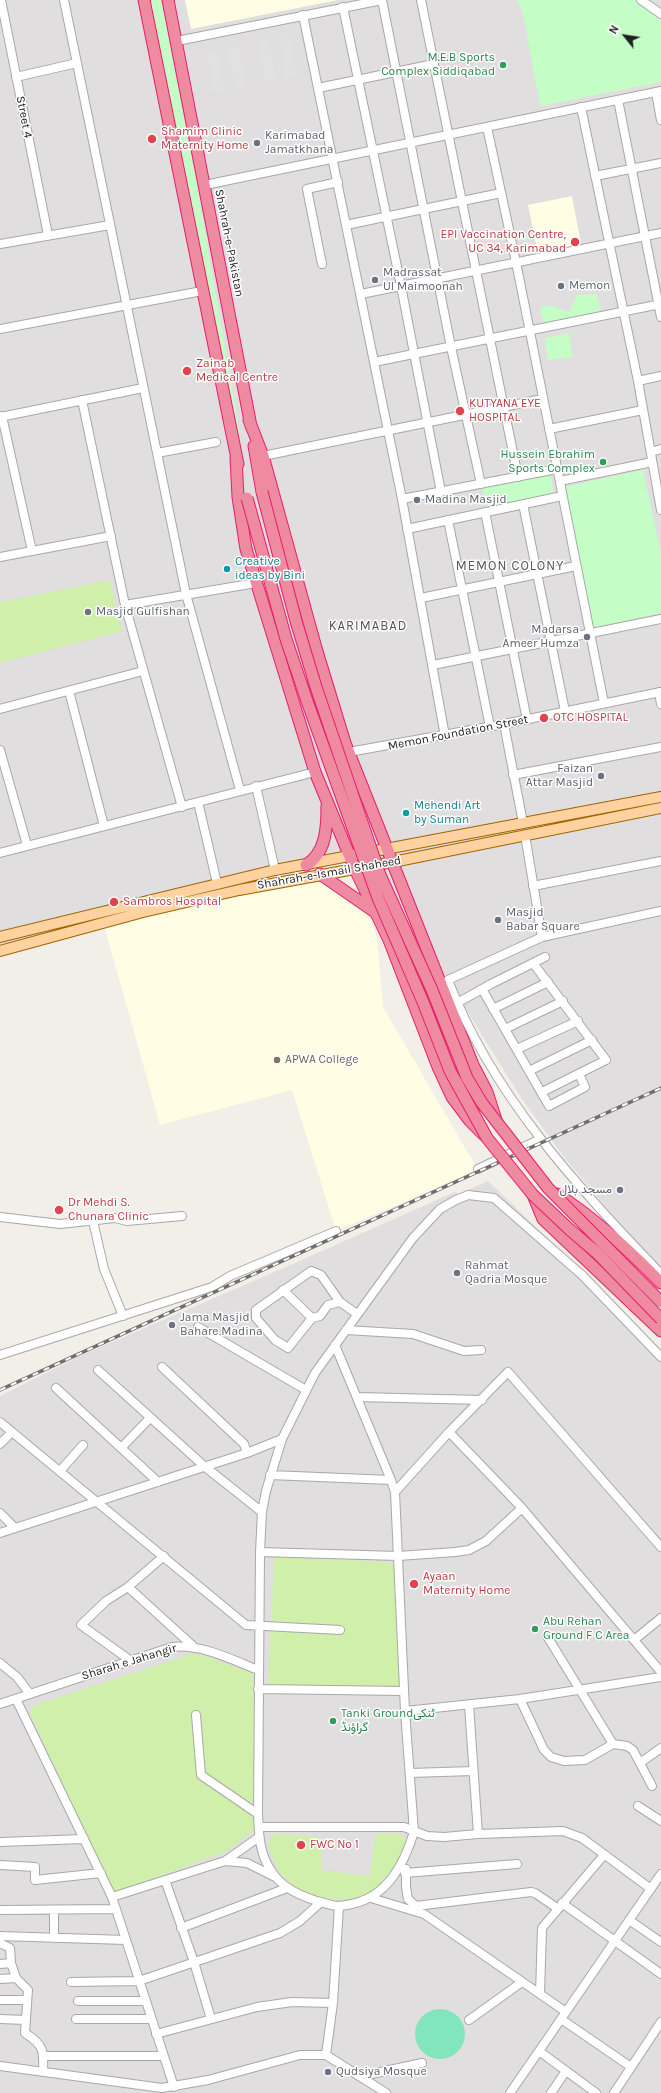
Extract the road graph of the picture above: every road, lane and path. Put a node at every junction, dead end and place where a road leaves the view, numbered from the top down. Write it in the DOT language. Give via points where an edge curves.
graph roads {
  1 [pos="0,0"];
  2 [pos="64,0"];
  3 [pos="144,0"];
  4 [pos="168,0"];
  5 [pos="382,0"];
  6 [pos="421,0"];
  7 [pos="641,0"];
  8 [pos="343,7"];
  9 [pos="661,14"];
  10 [pos="303,15"];
  11 [pos="3,32"];
  12 [pos="177,41"];
  13 [pos="77,63"];
  14 [pos="434,64"];
  15 [pos="397,72"];
  16 [pos="16,77"];
  17 [pos="358,80"];
  18 [pos="318,88"];
  19 [pos="658,92"];
  20 [pos="618,100"];
  21 [pos="581,108"];
  22 [pos="661,120"];
  23 [pos="487,127"];
  24 [pos="449,134"];
  25 [pos="411,142"];
  26 [pos="373,150"];
  27 [pos="333,158"];
  28 [pos="661,163"];
  29 [pos="632,169"];
  30 [pos="595,176"];
  31 [pos="338,182"];
  32 [pos="204,185"];
  33 [pos="501,193"];
  34 [pos="462,201"];
  35 [pos="424,209"];
  36 [pos="386,217"];
  37 [pos="110,225"];
  38 [pos="346,225"];
  39 [pos="661,233"];
  40 [pos="48,235"];
  41 [pos="645,236"];
  42 [pos="0,244"];
  43 [pos="609,244"];
  44 [pos="516,262"];
  45 [pos="322,264"];
  46 [pos="476,271"];
  47 [pos="438,278"];
  48 [pos="401,286"];
  49 [pos="202,290"];
  50 [pos="361,294"];
  51 [pos="660,304"];
  52 [pos="126,305"];
  53 [pos="624,312"];
  54 [pos="661,317"];
  55 [pos="0,329"];
  56 [pos="530,331"];
  57 [pos="489,339"];
  58 [pos="451,347"];
  59 [pos="414,354"];
  60 [pos="374,362"];
  61 [pos="661,376"];
  62 [pos="638,381"];
  63 [pos="143,388"];
  64 [pos="82,400"];
  65 [pos="542,400"];
  66 [pos="504,408"];
  67 [pos="643,410"];
  68 [pos="466,415"];
  69 [pos="1,416"];
  70 [pos="250,420"];
  71 [pos="428,422"];
  72 [pos="549,429"];
  73 [pos="387,431"];
  74 [pos="216,442"];
  75 [pos="661,449"];
  76 [pos="650,452"];
  77 [pos="157,453"];
  78 [pos="263,456"];
  79 [pos="236,458"];
  80 [pos="652,462"];
  81 [pos="557,469"];
  82 [pos="518,477"];
  83 [pos="658,479"];
  84 [pos="560,481"];
  85 [pos="481,484"];
  86 [pos="441,492"];
  87 [pos="562,496"];
  88 [pos="402,499"];
  89 [pos="523,504"];
  90 [pos="661,510"];
  91 [pos="485,512"];
  92 [pos="448,520"];
  93 [pos="407,529"];
  94 [pos="111,536"];
  95 [pos="32,551"];
  96 [pos="0,557"];
  97 [pos="576,566"];
  98 [pos="538,574"];
  99 [pos="499,582"];
  100 [pos="256,583"];
  101 [pos="462,589"];
  102 [pos="186,594"];
  103 [pos="421,598"];
  104 [pos="126,605"];
  105 [pos="661,619"];
  106 [pos="591,633"];
  107 [pos="552,642"];
  108 [pos="513,649"];
  109 [pos="477,656"];
  110 [pos="433,665"];
  111 [pos="143,671"];
  112 [pos="69,691"];
  113 [pos="660,692"];
  114 [pos="604,703"];
  115 [pos="661,704"];
  116 [pos="0,709"];
  117 [pos="564,711"];
  118 [pos="527,720"];
  119 [pos="504,724"];
  120 [pos="490,727"];
  121 [pos="445,736"];
  122 [pos="661,747"];
  123 [pos="0,750"];
  124 [pos="349,752"];
  125 [pos="315,772"];
  126 [pos="513,775"];
  127 [pos="256,786"];
  128 [pos="240,790"];
  129 [pos="661,797"];
  130 [pos="327,801"];
  131 [pos="198,802"];
  132 [pos="182,807"];
  133 [pos="661,808"];
  134 [pos="523,824"];
  135 [pos="104,826"];
  136 [pos="525,835"];
  137 [pos="27,845"];
  138 [pos="387,848"];
  139 [pos="0,853"];
  140 [pos="350,856"];
  141 [pos="661,861"];
  142 [pos="393,862"];
  143 [pos="306,865"];
  144 [pos="355,869"];
  145 [pos="275,870"];
  146 [pos="320,874"];
  147 [pos="217,883"];
  148 [pos="533,886"];
  149 [pos="661,911"];
  150 [pos="375,912"];
  151 [pos="0,937"];
  152 [pos="542,937"];
  153 [pos="0,951"];
  154 [pos="545,957"];
  155 [pos="533,963"];
  156 [pos="548,982"];
  157 [pos="482,989"];
  158 [pos="563,1001"];
  159 [pos="457,1003"];
  160 [pos="493,1009"];
  161 [pos="578,1020"];
  162 [pos="505,1030"];
  163 [pos="592,1040"];
  164 [pos="517,1049"];
  165 [pos="530,1071"];
  166 [pos="579,1074"];
  167 [pos="542,1092"];
  168 [pos="497,1123"];
  169 [pos="487,1138"];
  170 [pos="540,1139"];
  171 [pos="478,1169"];
  172 [pos="548,1188"];
  173 [pos="533,1194"];
  174 [pos="182,1216"];
  175 [pos="0,1217"];
  176 [pos="93,1221"];
  177 [pos="336,1231"];
  178 [pos="661,1274"];
  179 [pos="661,1284"];
  180 [pos="283,1290"];
  181 [pos="340,1302"];
  182 [pos="661,1302"];
  183 [pos="358,1314"];
  184 [pos="124,1316"];
  185 [pos="312,1318"];
  186 [pos="661,1319"];
  187 [pos="198,1327"];
  188 [pos="346,1330"];
  189 [pos="661,1331"];
  190 [pos="335,1345"];
  191 [pos="481,1350"];
  192 [pos="0,1355"];
  193 [pos="661,1357"];
  194 [pos="162,1367"];
  195 [pos="98,1370"];
  196 [pos="56,1388"];
  197 [pos="306,1390"];
  198 [pos="357,1397"];
  199 [pos="482,1400"];
  200 [pos="150,1418"];
  201 [pos="0,1422"];
  202 [pos="12,1432"];
  203 [pos="449,1432"];
  204 [pos="282,1439"];
  205 [pos="0,1444"];
  206 [pos="83,1445"];
  207 [pos="121,1448"];
  208 [pos="247,1453"];
  209 [pos="204,1466"];
  210 [pos="60,1471"];
  211 [pos="270,1475"];
  212 [pos="391,1480"];
  213 [pos="158,1482"];
  214 [pos="395,1492"];
  215 [pos="97,1502"];
  216 [pos="522,1508"];
  217 [pos="262,1512"];
  218 [pos="0,1513"];
  219 [pos="15,1528"];
  220 [pos="0,1533"];
  221 [pos="661,1547"];
  222 [pos="260,1552"];
  223 [pos="164,1556"];
  224 [pos="398,1556"];
  225 [pos="128,1587"];
  226 [pos="661,1618"];
  227 [pos="258,1626"];
  228 [pos="340,1630"];
  229 [pos="547,1636"];
  230 [pos="634,1640"];
  231 [pos="196,1648"];
  232 [pos="131,1661"];
  233 [pos="0,1663"];
  234 [pos="258,1670"];
  235 [pos="661,1672"];
  236 [pos="661,1677"];
  237 [pos="258,1689"];
  238 [pos="580,1689"];
  239 [pos="404,1691"];
  240 [pos="30,1694"];
  241 [pos="16,1699"];
  242 [pos="520,1699"];
  243 [pos="0,1704"];
  244 [pos="469,1705"];
  245 [pos="405,1711"];
  246 [pos="196,1715"];
  247 [pos="613,1744"];
  248 [pos="661,1748"];
  249 [pos="640,1763"];
  250 [pos="473,1771"];
  251 [pos="410,1773"];
  252 [pos="652,1786"];
  253 [pos="638,1806"];
  254 [pos="258,1814"];
  255 [pos="661,1821"];
  256 [pos="259,1827"];
  257 [pos="414,1832"];
  258 [pos="478,1834"];
  259 [pos="259,1837"];
  260 [pos="84,1839"];
  261 [pos="0,1842"];
  262 [pos="408,1851"];
  263 [pos="604,1855"];
  264 [pos="225,1861"];
  265 [pos="517,1864"];
  266 [pos="0,1865"];
  267 [pos="101,1873"];
  268 [pos="405,1873"];
  269 [pos="661,1874"];
  270 [pos="277,1878"];
  271 [pos="165,1880"];
  272 [pos="287,1888"];
  273 [pos="651,1889"];
  274 [pos="112,1897"];
  275 [pos="371,1898"];
  276 [pos="321,1902"];
  277 [pos="559,1905"];
  278 [pos="339,1906"];
  279 [pos="416,1906"];
  280 [pos="116,1909"];
  281 [pos="0,1910"];
  282 [pos="54,1910"];
  283 [pos="424,1914"];
  284 [pos="629,1920"];
  285 [pos="181,1928"];
  286 [pos="0,1936"];
  287 [pos="54,1938"];
  288 [pos="126,1940"];
  289 [pos="614,1942"];
  290 [pos="661,1942"];
  291 [pos="0,1943"];
  292 [pos="194,1962"];
  293 [pos="11,1963"];
  294 [pos="0,1964"];
  295 [pos="661,1974"];
  296 [pos="0,1978"];
  297 [pos="16,1978"];
  298 [pos="139,1981"];
  299 [pos="71,1982"];
  300 [pos="522,1982"];
  301 [pos="540,1994"];
  302 [pos="0,2000"];
  303 [pos="27,2000"];
  304 [pos="78,2001"];
  305 [pos="146,2001"];
  306 [pos="333,2003"];
  307 [pos="566,2012"];
  308 [pos="0,2019"];
  309 [pos="76,2019"];
  310 [pos="151,2019"];
  311 [pos="211,2019"];
  312 [pos="561,2019"];
  313 [pos="26,2020"];
  314 [pos="470,2020"];
  315 [pos="661,2022"];
  316 [pos="156,2034"];
  317 [pos="539,2051"];
  318 [pos="326,2055"];
  319 [pos="44,2056"];
  320 [pos="163,2056"];
  321 [pos="422,2063"];
  322 [pos="0,2066"];
  323 [pos="632,2066"];
  324 [pos="566,2071"];
  325 [pos="43,2072"];
  326 [pos="362,2076"];
  327 [pos="174,2087"];
  328 [pos="386,2093"];
  329 [pos="510,2093"];
  330 [pos="551,2093"];
  331 [pos="596,2093"];
  332 [pos="614,2093"];
  1 -- 11 [label="street, Street 4"];
  2 -- 13 [label="street"];
  3 -- 49 [label="highway"];
  4 -- 12 [label="highway, Shahrah-e-Pakistan"];
  5 -- 8 [label="street"];
  5 -- 15 [label="street"];
  6 -- 14 [label="street"];
  7 -- 9 [label="street"];
  8 -- 10 [label="street"];
  8 -- 17 [label="street"];
  10 -- 12 [label="street"];
  10 -- 18 [label="street"];
  11 -- 16 [label="street, Street 4"];
  12 -- 32 [label="highway, Shahrah-e-Pakistan"];
  13 -- 16 [label="street"];
  13 -- 37 [label="street"];
  14 -- 15 [label="street"];
  14 -- 24 [label="street"];
  15 -- 17 [label="street"];
  15 -- 25 [label="street"];
  16 -- 40 [label="street, Street 4"];
  17 -- 18 [label="street"];
  17 -- 26 [label="street"];
  18 -- 27 [label="street"];
  19 -- 20 [label="street"];
  19 -- 22 [label="street"];
  20 -- 21 [label="street"];
  20 -- 29 [label="street"];
  21 -- 23 [label="street"];
  21 -- 30 [label="street"];
  23 -- 24 [label="street"];
  23 -- 33 [label="street"];
  24 -- 25 [label="street"];
  24 -- 34 [label="street"];
  25 -- 26 [label="street"];
  25 -- 35 [label="street"];
  26 -- 27 [label="street"];
  26 -- 36 [label="street"];
  27 -- 31 [label="street"];
  27 -- 32 [label="street"];
  28 -- 29 [label="street"];
  29 -- 30 [label="street"];
  29 -- 41 [label="street"];
  30 -- 43 [label="street"];
  31 -- 38 [label="street"];
  31 -- 45 [label="street" via="307,189"];
  32 -- 70 [label="highway, Shahrah-e-Pakistan"];
  33 -- 34 [label="street"];
  33 -- 44 [label="street"];
  34 -- 35 [label="street"];
  34 -- 46 [label="street"];
  35 -- 36 [label="street"];
  35 -- 47 [label="street"];
  36 -- 38 [label="street"];
  36 -- 48 [label="street"];
  37 -- 40 [label="street"];
  37 -- 52 [label="street"];
  38 -- 50 [label="street"];
  39 -- 41 [label="street"];
  40 -- 42 [label="street"];
  41 -- 43 [label="street"];
  41 -- 51 [label="street"];
  43 -- 44 [label="street"];
  43 -- 53 [label="street"];
  44 -- 46 [label="street"];
  44 -- 56 [label="street"];
  46 -- 47 [label="street"];
  46 -- 57 [label="street"];
  47 -- 48 [label="street"];
  47 -- 58 [label="street"];
  48 -- 50 [label="street"];
  48 -- 59 [label="street"];
  49 -- 52 [label="street"];
  49 -- 79 [label="highway"];
  50 -- 60 [label="street"];
  51 -- 53 [label="street"];
  51 -- 54 [label="street"];
  52 -- 55 [label="street"];
  52 -- 63 [label="street"];
  53 -- 56 [label="street"];
  53 -- 62 [label="street"];
  56 -- 57 [label="street"];
  56 -- 65 [label="street"];
  57 -- 58 [label="street"];
  57 -- 66 [label="street"];
  58 -- 59 [label="street"];
  58 -- 68 [label="street"];
  59 -- 60 [label="street"];
  59 -- 71 [label="street"];
  60 -- 73 [label="street"];
  61 -- 62 [label="street"];
  62 -- 67 [label="street"];
  63 -- 64 [label="street"];
  63 -- 77 [label="street"];
  64 -- 69 [label="street"];
  64 -- 94 [label="street"];
  65 -- 66 [label="street"];
  65 -- 72 [label="street"];
  66 -- 68 [label="street"];
  66 -- 82 [label="street"];
  67 -- 72 [label="street"];
  67 -- 76 [label="street"];
  68 -- 71 [label="street"];
  68 -- 85 [label="street"];
  69 -- 95 [label="street"];
  70 -- 78 [label="highway"];
  70 -- 168 [label="highway, Shahrah-e-Pakistan, bridge" via="262,492 296,621 380,875 429,983 467,1078"];
  71 -- 73 [label="street"];
  71 -- 86 [label="street"];
  72 -- 81 [label="street"];
  73 -- 78 [label="street"];
  73 -- 88 [label="street"];
  74 -- 77 [label="street"];
  75 -- 76 [label="street"];
  76 -- 80 [label="street"];
  77 -- 102 [label="street"];
  78 -- 124 [label="highway" via="316,648"];
  79 -- 100 [label="highway" via="238,497 246,549"];
  79 -- 169 [label="highway, bridge" via="286,639 378,898 450,1071"];
  80 -- 83 [label="street"];
  80 -- 84 [label="street"];
  81 -- 82 [label="street"];
  81 -- 84 [label="street"];
  82 -- 85 [label="street"];
  83 -- 90 [label="street"];
  84 -- 87 [label="street"];
  85 -- 86 [label="street"];
  86 -- 88 [label="street"];
  87 -- 89 [label="street"];
  87 -- 97 [label="street"];
  88 -- 93 [label="street"];
  89 -- 91 [label="street"];
  89 -- 98 [label="street"];
  91 -- 92 [label="street"];
  91 -- 99 [label="street"];
  92 -- 93 [label="street"];
  92 -- 101 [label="street"];
  93 -- 103 [label="street"];
  94 -- 95 [label="street"];
  94 -- 104 [label="street"];
  95 -- 96 [label="street"];
  97 -- 98 [label="street"];
  97 -- 106 [label="street"];
  98 -- 99 [label="street"];
  98 -- 107 [label="street"];
  99 -- 101 [label="street"];
  99 -- 108 [label="street"];
  100 -- 102 [label="street"];
  100 -- 125 [label="highway"];
  101 -- 103 [label="street"];
  101 -- 109 [label="street"];
  102 -- 104 [label="street"];
  102 -- 128 [label="street"];
  103 -- 110 [label="street"];
  104 -- 111 [label="street"];
  105 -- 106 [label="street"];
  106 -- 107 [label="street"];
  106 -- 114 [label="street"];
  107 -- 108 [label="street"];
  107 -- 117 [label="street"];
  108 -- 109 [label="street"];
  108 -- 118 [label="street"];
  109 -- 110 [label="street"];
  109 -- 120 [label="street"];
  110 -- 121 [label="street"];
  111 -- 112 [label="street"];
  111 -- 132 [label="street"];
  112 -- 116 [label="street"];
  112 -- 135 [label="street"];
  113 -- 114 [label="street, Memon Foundation Street"];
  113 -- 115 [label="street"];
  114 -- 117 [label="street, Memon Foundation Street"];
  117 -- 118 [label="street, Memon Foundation Street"];
  118 -- 119 [label="street, Memon Foundation Street"];
  119 -- 120 [label="street, Memon Foundation Street"];
  119 -- 126 [label="street"];
  120 -- 121 [label="street, Memon Foundation Street"];
  121 -- 124 [label="street, Memon Foundation Street"];
  122 -- 126 [label="street"];
  123 -- 137 [label="street"];
  124 -- 138 [label="highway"];
  125 -- 127 [label="street"];
  125 -- 130 [label="highway"];
  126 -- 134 [label="street"];
  127 -- 128 [label="street"];
  127 -- 145 [label="street"];
  128 -- 131 [label="street"];
  129 -- 134 [label="main road, Shahrah-e-Ismail Shaheed"];
  130 -- 140 [label="highway"];
  130 -- 143 [label="highway" via="324,840 317,857"];
  131 -- 132 [label="street"];
  131 -- 147 [label="street"];
  132 -- 135 [label="street"];
  133 -- 136 [label="main road, Shahrah-e-Ismail Shaheed"];
  134 -- 138 [label="main road, Shahrah-e-Ismail Shaheed"];
  135 -- 137 [label="street"];
  136 -- 142 [label="main road, Shahrah-e-Ismail Shaheed"];
  136 -- 148 [label="street"];
  137 -- 139 [label="street"];
  138 -- 140 [label="main road, Shahrah-e-Ismail Shaheed"];
  138 -- 142 [label="highway"];
  140 -- 143 [label="main road, Shahrah-e-Ismail Shaheed"];
  140 -- 144 [label="highway"];
  141 -- 148 [label="street"];
  142 -- 144 [label="main road, Shahrah-e-Ismail Shaheed"];
  142 -- 168 [label="highway, bridge"];
  143 -- 145 [label="main road, Shahrah-e-Ismail Shaheed"];
  144 -- 146 [label="main road, Shahrah-e-Ismail Shaheed"];
  144 -- 150 [label="highway"];
  145 -- 147 [label="main road, Shahrah-e-Ismail Shaheed"];
  146 -- 150 [label="highway"];
  146 -- 153 [label="main road, Shahrah-e-Ismail Shaheed" via="143,912"];
  147 -- 151 [label="main road, Shahrah-e-Ismail Shaheed"];
  148 -- 152 [label="street"];
  149 -- 152 [label="street"];
  150 -- 169 [label="highway, bridge" via="389,940 452,1097"];
  152 -- 159 [label="street" via="448,980"];
  154 -- 155 [label="street"];
  155 -- 156 [label="street"];
  155 -- 157 [label="street"];
  156 -- 158 [label="street"];
  156 -- 160 [label="street"];
  157 -- 159 [label="street"];
  157 -- 160 [label="street"];
  158 -- 161 [label="street"];
  158 -- 162 [label="street"];
  159 -- 170 [label="street" via="491,1069"];
  160 -- 162 [label="street"];
  161 -- 163 [label="street"];
  161 -- 164 [label="street"];
  162 -- 164 [label="street"];
  163 -- 165 [label="street"];
  163 -- 166 [label="street" via="606,1060"];
  164 -- 165 [label="street"];
  165 -- 167 [label="street"];
  166 -- 167 [label="street"];
  166 -- 167 [label="street" via="585,1087 549,1106"];
  168 -- 172 [label="highway, Shahrah-e-Pakistan, bridge"];
  169 -- 173 [label="highway, bridge"];
  170 -- 171 [label="street"];
  170 -- 178 [label="street"];
  172 -- 179 [label="highway, bridge" via="597,1222 633,1254"];
  172 -- 182 [label="highway, bridge"];
  173 -- 186 [label="highway, bridge" via="597,1253"];
  173 -- 189 [label="highway" via="543,1219"];
  174 -- 176 [label="street"];
  175 -- 176 [label="street" via="60,1224"];
  176 -- 184 [label="street" via="104,1269"];
  177 -- 184 [label="street" via="230,1276 212,1287"];
  180 -- 181 [label="street" via="311,1271 321,1275"];
  180 -- 185 [label="street"];
  180 -- 185 [label="street" via="256,1310 255,1314 275,1340 288,1348"];
  181 -- 183 [label="street"];
  181 -- 185 [label="street" via="328,1305 320,1316"];
  183 -- 188 [label="street"];
  183 -- 193 [label="street" via="413,1238 440,1209 468,1195 494,1198 582,1275"];
  184 -- 192 [label="street"];
  187 -- 197 [label="street"];
  188 -- 190 [label="street"];
  188 -- 191 [label="street" via="413,1334 464,1351"];
  190 -- 197 [label="street"];
  190 -- 198 [label="street"];
  194 -- 208 [label="street" via="244,1444"];
  195 -- 200 [label="street"];
  196 -- 207 [label="street"];
  197 -- 204 [label="street"];
  198 -- 199 [label="street"];
  198 -- 212 [label="street"];
  199 -- 203 [label="street"];
  199 -- 221 [label="street" via="508,1372"];
  200 -- 207 [label="street"];
  200 -- 209 [label="street"];
  201 -- 202 [label="street"];
  202 -- 205 [label="street"];
  202 -- 210 [label="street"];
  203 -- 214 [label="street"];
  203 -- 216 [label="street"];
  204 -- 208 [label="street"];
  204 -- 211 [label="street"];
  206 -- 210 [label="street"];
  207 -- 213 [label="street"];
  208 -- 209 [label="street"];
  209 -- 213 [label="street"];
  209 -- 217 [label="street"];
  210 -- 215 [label="street"];
  211 -- 212 [label="street"];
  211 -- 217 [label="street"];
  212 -- 214 [label="street"];
  213 -- 215 [label="street"];
  214 -- 224 [label="street"];
  215 -- 219 [label="street"];
  215 -- 223 [label="street"];
  216 -- 224 [label="street" via="486,1540 469,1550"];
  216 -- 230 [label="street"];
  217 -- 222 [label="street"];
  218 -- 219 [label="street"];
  219 -- 220 [label="street"];
  222 -- 224 [label="street"];
  222 -- 227 [label="street"];
  223 -- 225 [label="street"];
  223 -- 227 [label="street" via="246,1625"];
  224 -- 239 [label="street"];
  225 -- 231 [label="street"];
  225 -- 232 [label="street" via="106,1601 81,1625"];
  226 -- 230 [label="street"];
  227 -- 228 [label="street"];
  227 -- 234 [label="street"];
  229 -- 238 [label="street"];
  230 -- 235 [label="street"];
  231 -- 232 [label="street, Sharah e Jahangir" via="172,1647"];
  231 -- 234 [label="street, Sharah e Jahangir"];
  232 -- 240 [label="street, Sharah e Jahangir"];
  233 -- 240 [label="street"];
  234 -- 237 [label="street"];
  236 -- 238 [label="street"];
  237 -- 239 [label="street"];
  237 -- 254 [label="street"];
  238 -- 242 [label="street"];
  238 -- 247 [label="street"];
  239 -- 245 [label="street"];
  240 -- 241 [label="street, Sharah e Jahangir"];
  241 -- 243 [label="street, Sharah e Jahangir"];
  241 -- 260 [label="street"];
  242 -- 244 [label="street"];
  242 -- 247 [label="street" via="544,1750 551,1757 585,1760"];
  244 -- 245 [label="street"];
  244 -- 250 [label="street"];
  245 -- 251 [label="street"];
  246 -- 254 [label="street" via="201,1775"];
  247 -- 249 [label="street" via="627,1746 633,1750"];
  248 -- 249 [label="street"];
  249 -- 252 [label="street"];
  250 -- 251 [label="street"];
  250 -- 258 [label="street"];
  251 -- 257 [label="street"];
  253 -- 255 [label="street"];
  254 -- 256 [label="street"];
  256 -- 257 [label="street" via="404,1827"];
  256 -- 259 [label="street"];
  257 -- 258 [label="street" via="444,1837"];
  257 -- 262 [label="street"];
  258 -- 263 [label="street" via="563,1831 582,1838"];
  259 -- 264 [label="street"];
  259 -- 270 [label="street" via="264,1858"];
  260 -- 261 [label="street"];
  260 -- 267 [label="street"];
  262 -- 268 [label="street"];
  262 -- 275 [label="street" via="399,1870 387,1885"];
  263 -- 273 [label="street"];
  263 -- 277 [label="street"];
  264 -- 270 [label="street" via="257,1866"];
  264 -- 271 [label="street"];
  265 -- 268 [label="street"];
  266 -- 267 [label="street" via="35,1867 35,1880"];
  267 -- 274 [label="street"];
  268 -- 279 [label="street" via="408,1899"];
  269 -- 273 [label="street"];
  270 -- 272 [label="street"];
  271 -- 274 [label="street"];
  271 -- 285 [label="street"];
  272 -- 276 [label="street"];
  272 -- 285 [label="street"];
  273 -- 284 [label="street"];
  274 -- 280 [label="street"];
  275 -- 278 [label="street"];
  275 -- 283 [label="street"];
  276 -- 278 [label="street"];
  276 -- 292 [label="street" via="300,1921 280,1933"];
  277 -- 279 [label="street" via="531,1892"];
  277 -- 289 [label="street"];
  277 -- 301 [label="street" via="542,1928"];
  278 -- 306 [label="street"];
  279 -- 283 [label="street"];
  280 -- 282 [label="street"];
  280 -- 288 [label="street"];
  281 -- 282 [label="street"];
  282 -- 287 [label="street"];
  283 -- 300 [label="street"];
  284 -- 289 [label="street"];
  284 -- 290 [label="street"];
  285 -- 292 [label="street"];
  286 -- 287 [label="street"];
  287 -- 288 [label="street"];
  288 -- 298 [label="street"];
  289 -- 295 [label="street"];
  289 -- 307 [label="street"];
  291 -- 293 [label="street" via="10,1948"];
  292 -- 298 [label="street"];
  292 -- 311 [label="street"];
  293 -- 294 [label="street"];
  293 -- 297 [label="street"];
  296 -- 297 [label="street"];
  297 -- 303 [label="street" via="28,1990"];
  298 -- 299 [label="street"];
  298 -- 305 [label="street"];
  300 -- 301 [label="street"];
  300 -- 314 [label="street"];
  301 -- 307 [label="street"];
  302 -- 303 [label="street"];
  303 -- 313 [label="street"];
  304 -- 305 [label="street"];
  305 -- 310 [label="street"];
  306 -- 311 [label="street" via="292,2002 257,2007"];
  306 -- 318 [label="street"];
  307 -- 312 [label="street"];
  308 -- 313 [label="street"];
  309 -- 310 [label="street"];
  310 -- 316 [label="street"];
  311 -- 316 [label="street"];
  312 -- 317 [label="street"];
  312 -- 323 [label="street"];
  313 -- 319 [label="street" via="25,2033 41,2046"];
  315 -- 323 [label="street"];
  316 -- 320 [label="street"];
  317 -- 324 [label="street"];
  317 -- 329 [label="street"];
  318 -- 326 [label="street"];
  318 -- 327 [label="street" via="300,2055"];
  319 -- 320 [label="street"];
  319 -- 325 [label="street"];
  320 -- 327 [label="street"];
  321 -- 326 [label="street"];
  322 -- 325 [label="street"];
  323 -- 332 [label="street"];
  324 -- 330 [label="street"];
  324 -- 331 [label="street"];
  325 -- 327 [label="street" via="162,2088"];
  326 -- 328 [label="street"];
}
